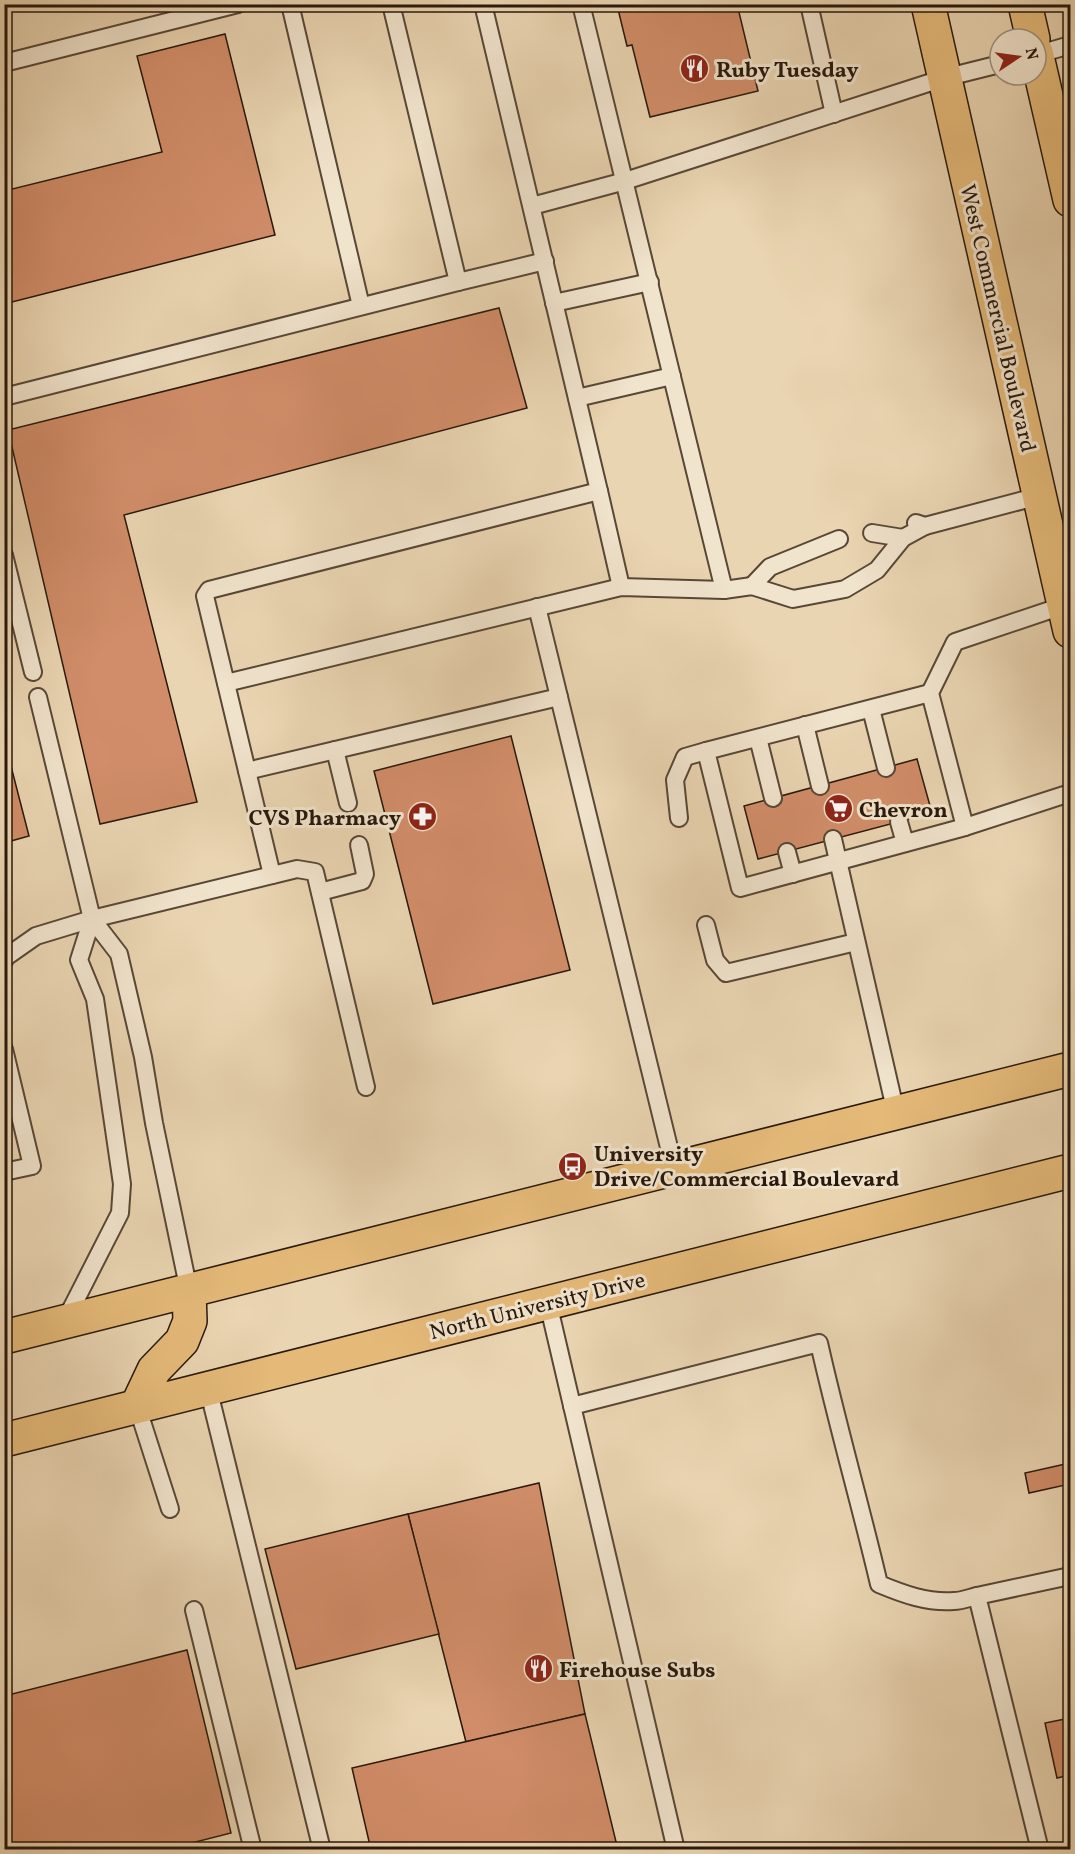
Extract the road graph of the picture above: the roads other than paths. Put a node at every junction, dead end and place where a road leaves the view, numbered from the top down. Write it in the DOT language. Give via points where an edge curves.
graph roads {
  1 [pos="238,4"];
  2 [pos="290,4"];
  3 [pos="392,4"];
  4 [pos="483,4"];
  5 [pos="581,4"];
  6 [pos="809,4"];
  7 [pos="928,4"];
  8 [pos="1025,4"];
  9 [pos="1030,27"];
  10 [pos="1071,45"];
  11 [pos="1048,51"];
  12 [pos="4,63"];
  13 [pos="988,67"];
  14 [pos="945,78"];
  15 [pos="1044,87"];
  16 [pos="834,114"];
  17 [pos="625,182"];
  18 [pos="1071,200"];
  19 [pos="532,206"];
  20 [pos="545,261"];
  21 [pos="458,282"];
  22 [pos="650,282"];
  23 [pos="554,303"];
  24 [pos="361,306"];
  25 [pos="672,376"];
  26 [pos="4,397"];
  27 [pos="577,398"];
  28 [pos="599,491"];
  29 [pos="1039,496"];
  30 [pos="872,533"];
  31 [pos="903,538"];
  32 [pos="839,539"];
  33 [pos="4,555"];
  34 [pos="752,586"];
  35 [pos="621,587"];
  36 [pos="724,590"];
  37 [pos="537,607"];
  38 [pos="1068,618"];
  39 [pos="33,672"];
  40 [pos="226,683"];
  41 [pos="930,693"];
  42 [pos="38,697"];
  43 [pos="559,697"];
  44 [pos="871,709"];
  45 [pos="805,725"];
  46 [pos="758,738"];
  47 [pos="335,750"];
  48 [pos="706,752"];
  49 [pos="886,768"];
  50 [pos="247,771"];
  51 [pos="820,786"];
  52 [pos="1071,793"];
  53 [pos="774,798"];
  54 [pos="348,803"];
  55 [pos="679,818"];
  56 [pos="899,822"];
  57 [pos="965,827"];
  58 [pos="833,839"];
  59 [pos="905,843"];
  60 [pos="358,845"];
  61 [pos="787,852"];
  62 [pos="838,861"];
  63 [pos="793,874"];
  64 [pos="272,875"];
  65 [pos="320,892"];
  66 [pos="92,919"];
  67 [pos="706,925"];
  68 [pos="856,942"];
  69 [pos="5,958"];
  70 [pos="4,1050"];
  71 [pos="1071,1069"];
  72 [pos="366,1087"];
  73 [pos="896,1113"];
  74 [pos="674,1168"];
  75 [pos="1071,1171"];
  76 [pos="4,1172"];
  77 [pos="189,1291"];
  78 [pos="548,1303"];
  79 [pos="64,1322"];
  80 [pos="4,1337"];
  81 [pos="208,1388"];
  82 [pos="137,1406"];
  83 [pos="572,1406"];
  84 [pos="4,1440"];
  85 [pos="170,1509"];
  86 [pos="1071,1576"];
  87 [pos="977,1596"];
  88 [pos="194,1610"];
  89 [pos="251,1850"];
  90 [pos="322,1850"];
  91 [pos="676,1850"];
  92 [pos="1040,1850"];
  1 -- 12 [label="lane"];
  2 -- 24 [label="lane"];
  3 -- 21 [label="lane"];
  4 -- 19 [label="lane"];
  5 -- 17 [label="lane"];
  6 -- 16 [label="lane"];
  7 -- 14 [label="main road, West Commercial Boulevard"];
  8 -- 9 [label="main road"];
  10 -- 11 [label="lane"];
  13 -- 14 [label="lane"];
  14 -- 16 [label="lane"];
  14 -- 29 [label="main road, West Commercial Boulevard"];
  15 -- 18 [label="main road"];
  16 -- 17 [label="lane"];
  17 -- 19 [label="lane"];
  17 -- 22 [label="lane"];
  19 -- 20 [label="lane"];
  20 -- 21 [label="lane"];
  20 -- 23 [label="lane"];
  21 -- 24 [label="lane"];
  22 -- 23 [label="lane"];
  22 -- 25 [label="lane"];
  23 -- 27 [label="lane"];
  24 -- 26 [label="lane"];
  25 -- 27 [label="lane"];
  25 -- 36 [label="lane"];
  27 -- 28 [label="lane"];
  28 -- 35 [label="lane"];
  28 -- 40 [label="lane" via="209,590 205,596"];
  29 -- 31 [label="lane" via="920,524"];
  29 -- 38 [label="main road, West Commercial Boulevard"];
  30 -- 31 [label="lane"];
  31 -- 34 [label="lane" via="877,570 845,589 793,599"];
  32 -- 34 [label="lane" via="770,567"];
  33 -- 39 [label="lane"];
  34 -- 36 [label="lane"];
  35 -- 36 [label="lane"];
  35 -- 37 [label="lane"];
  37 -- 40 [label="lane"];
  37 -- 43 [label="lane"];
  38 -- 41 [label="lane" via="955,642"];
  40 -- 50 [label="lane"];
  41 -- 44 [label="lane"];
  41 -- 57 [label="lane"];
  42 -- 66 [label="lane"];
  43 -- 47 [label="lane"];
  43 -- 74 [label="lane"];
  44 -- 45 [label="lane"];
  44 -- 49 [label="lane"];
  45 -- 46 [label="lane"];
  45 -- 51 [label="lane"];
  46 -- 48 [label="lane"];
  46 -- 53 [label="lane"];
  47 -- 50 [label="lane"];
  47 -- 54 [label="lane"];
  48 -- 55 [label="lane" via="685,757 675,780"];
  48 -- 63 [label="lane" via="740,888"];
  50 -- 64 [label="lane"];
  52 -- 57 [label="lane"];
  56 -- 59 [label="lane"];
  57 -- 59 [label="lane"];
  58 -- 62 [label="lane"];
  59 -- 62 [label="lane"];
  60 -- 65 [label="lane" via="365,874 362,881"];
  61 -- 63 [label="lane"];
  62 -- 63 [label="lane"];
  62 -- 68 [label="lane"];
  64 -- 65 [label="lane" via="297,869 315,872"];
  64 -- 66 [label="lane"];
  65 -- 72 [label="lane"];
  66 -- 69 [label="lane" via="36,936"];
  66 -- 77 [label="lane" via="119,954"];
  66 -- 79 [label="lane" via="79,960 95,999 122,1184 120,1214"];
  67 -- 68 [label="lane" via="715,960 726,973"];
  68 -- 73 [label="lane"];
  70 -- 76 [label="lane" via="32,1166"];
  71 -- 73 [label="main road"];
  73 -- 74 [label="main road"];
  74 -- 77 [label="main road"];
  75 -- 78 [label="main road, North University Drive"];
  77 -- 79 [label="main road"];
  77 -- 82 [label="main road" via="190,1321 182,1341 154,1370"];
  78 -- 81 [label="main road, North University Drive"];
  78 -- 83 [label="lane"];
  79 -- 80 [label="main road"];
  81 -- 82 [label="main road, North University Drive"];
  81 -- 90 [label="lane"];
  82 -- 84 [label="main road, North University Drive"];
  82 -- 85 [label="lane"];
  83 -- 87 [label="lane" via="819,1343 879,1584 927,1600 954,1601"];
  83 -- 91 [label="lane"];
  86 -- 87 [label="lane"];
  87 -- 92 [label="lane"];
  88 -- 89 [label="lane"];
}
